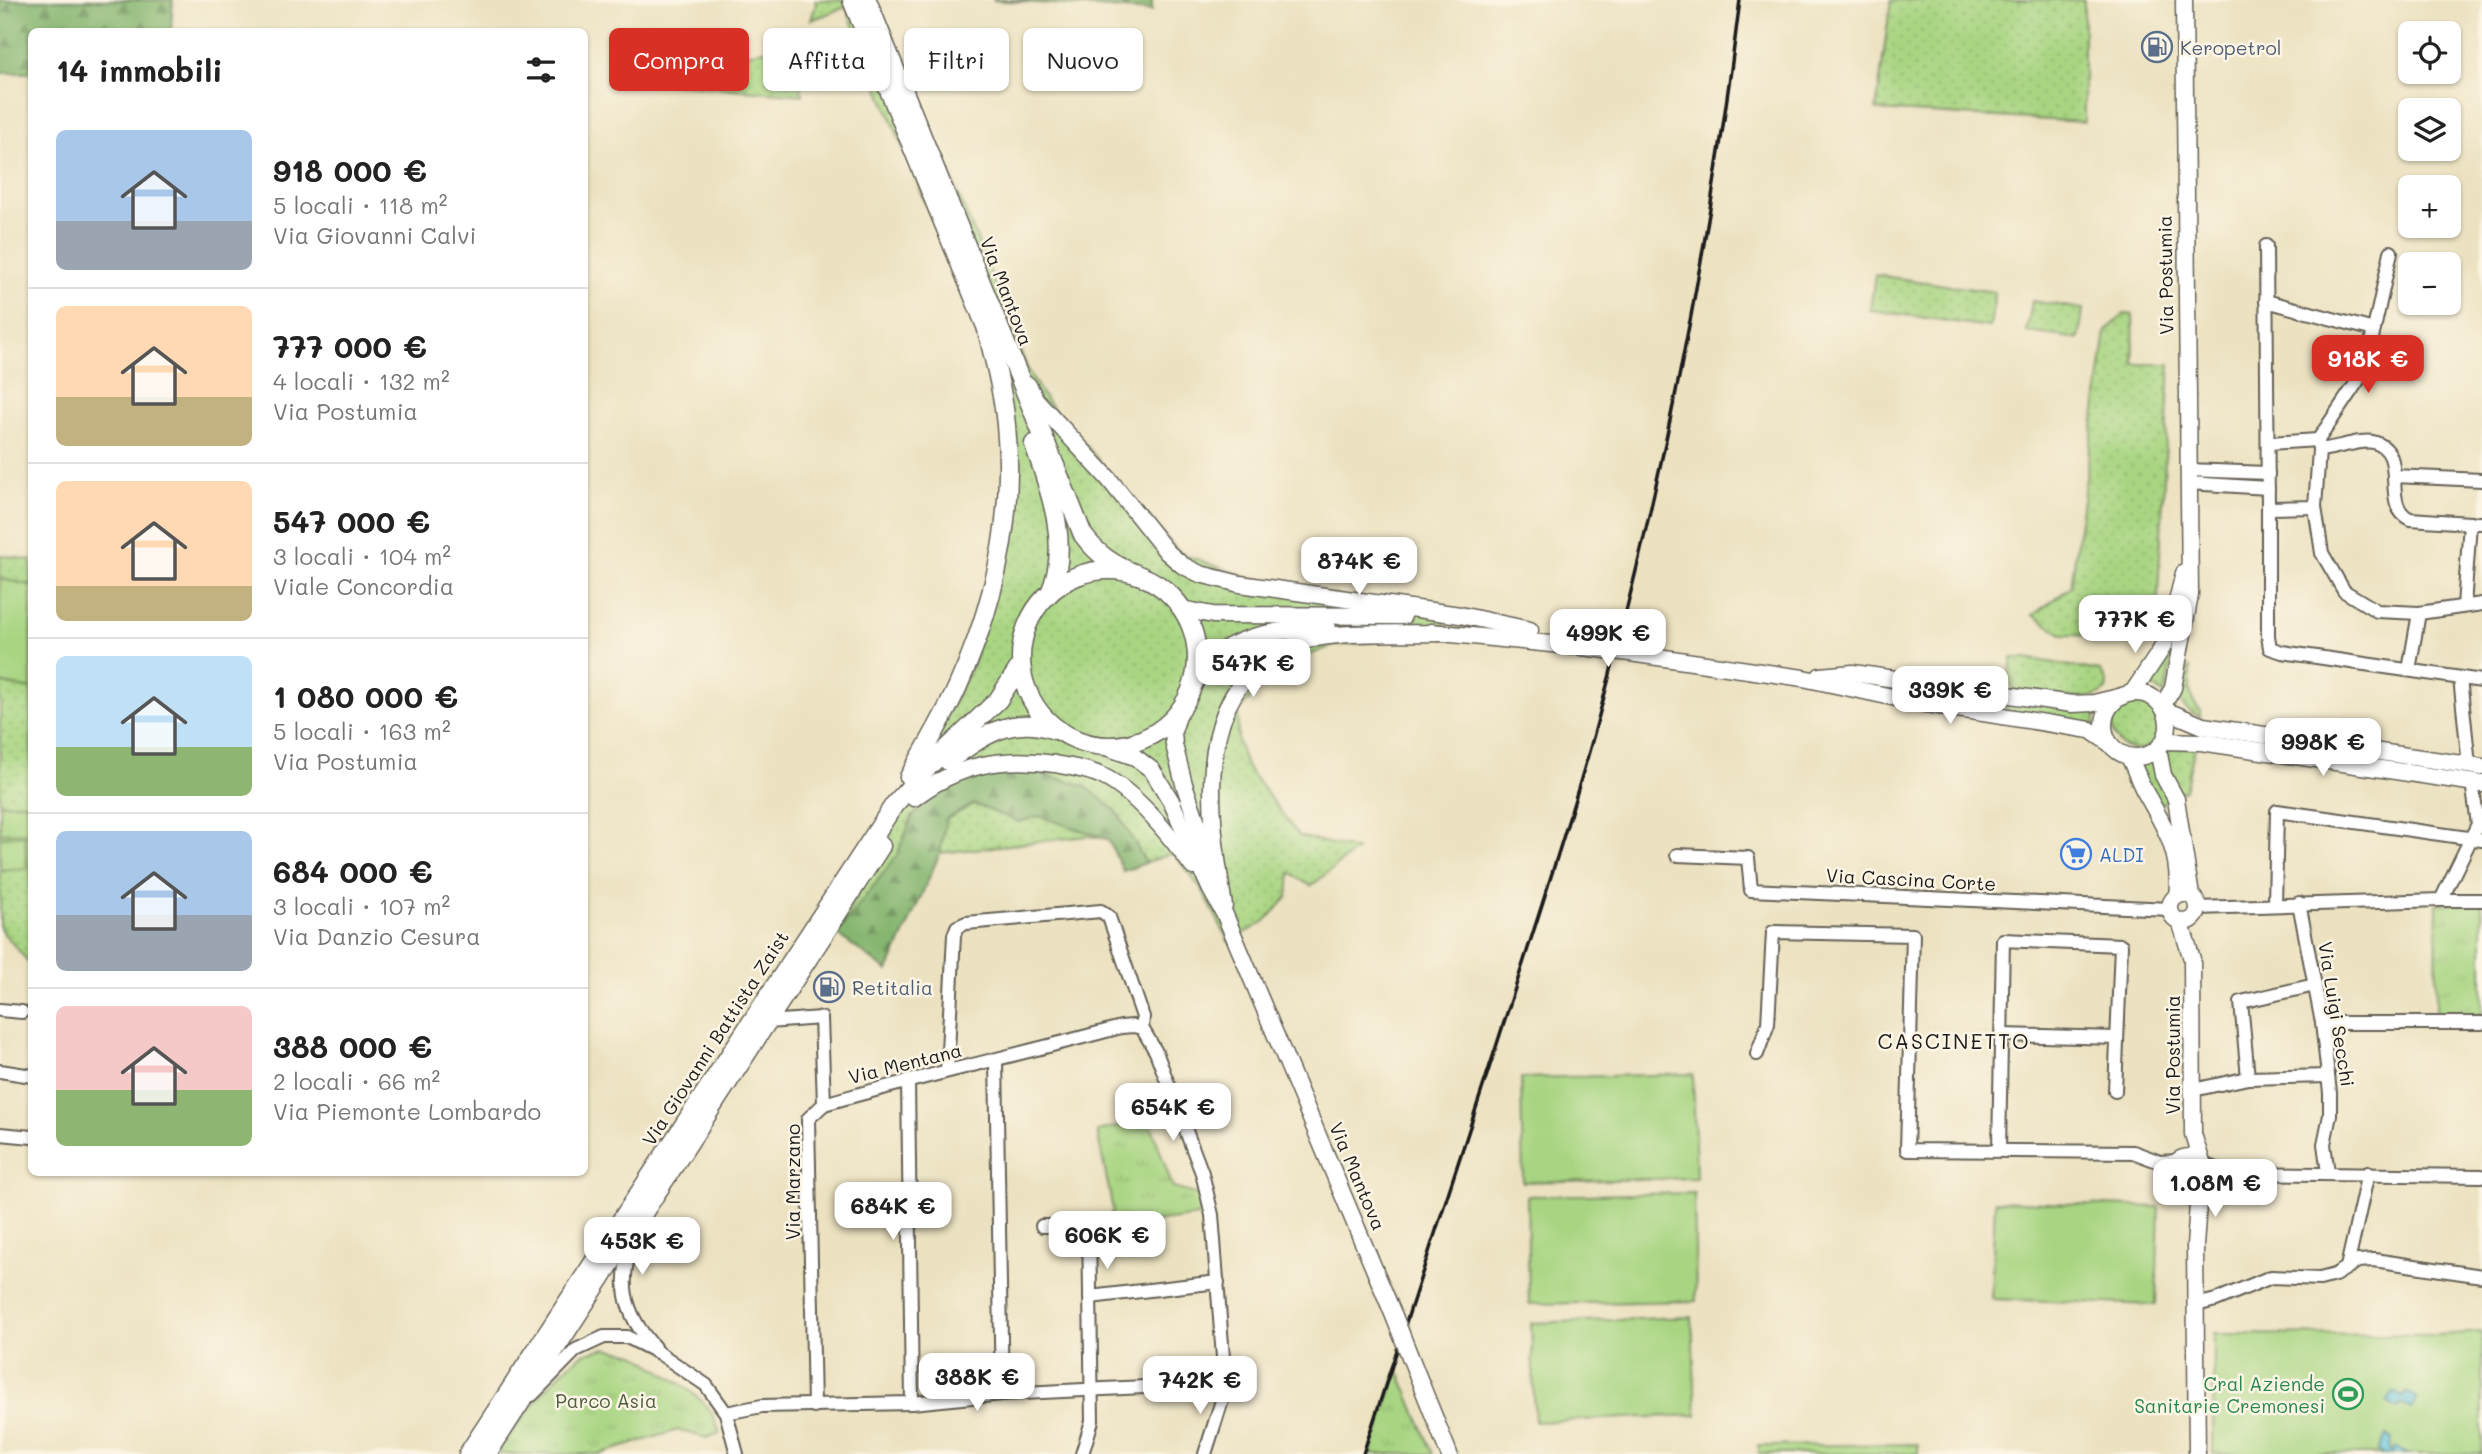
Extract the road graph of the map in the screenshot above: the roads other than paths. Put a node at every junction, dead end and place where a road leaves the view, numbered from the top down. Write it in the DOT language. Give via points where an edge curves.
graph roads {
  1 [pos="852,0"];
  2 [pos="867,0"];
  3 [pos="2184,0"];
  4 [pos="2266,246"];
  5 [pos="2391,252"];
  6 [pos="2266,301"];
  7 [pos="993,328"];
  8 [pos="2374,330"];
  9 [pos="2269,443"];
  10 [pos="2318,445"];
  11 [pos="2268,473"];
  12 [pos="2188,476"];
  13 [pos="2394,476"];
  14 [pos="2482,480"];
  15 [pos="2268,488"];
  16 [pos="2315,507"];
  17 [pos="2268,508"];
  18 [pos="2476,523"];
  19 [pos="2189,551"];
  20 [pos="1136,574"];
  21 [pos="1050,593"];
  22 [pos="2482,604"];
  23 [pos="2464,606"];
  24 [pos="1182,609"];
  25 [pos="2419,614"];
  26 [pos="1530,630"];
  27 [pos="1439,633"];
  28 [pos="1591,648"];
  29 [pos="1021,665"];
  30 [pos="2409,670"];
  31 [pos="1803,678"];
  32 [pos="2460,678"];
  33 [pos="2482,681"];
  34 [pos="1192,688"];
  35 [pos="2126,695"];
  36 [pos="2164,708"];
  37 [pos="1179,713"];
  38 [pos="1055,730"];
  39 [pos="2109,743"];
  40 [pos="2161,745"];
  41 [pos="1106,747"];
  42 [pos="2129,757"];
  43 [pos="2476,766"];
  44 [pos="2477,783"];
  45 [pos="914,799"];
  46 [pos="894,805"];
  47 [pos="2477,839"];
  48 [pos="1677,855"];
  49 [pos="1216,893"];
  50 [pos="2441,900"];
  51 [pos="2482,900"];
  52 [pos="2299,903"];
  53 [pos="2275,905"];
  54 [pos="2185,908"];
  55 [pos="2315,985"];
  56 [pos="0,1010"];
  57 [pos="22,1012"];
  58 [pos="768,1022"];
  59 [pos="2322,1023"];
  60 [pos="2482,1023"];
  61 [pos="1142,1028"];
  62 [pos="2001,1035"];
  63 [pos="2117,1038"];
  64 [pos="1757,1054"];
  65 [pos="996,1061"];
  66 [pos="0,1071"];
  67 [pos="947,1071"];
  68 [pos="28,1075"];
  69 [pos="2328,1076"];
  70 [pos="2248,1078"];
  71 [pos="908,1080"];
  72 [pos="2193,1090"];
  73 [pos="2115,1091"];
  74 [pos="824,1104"];
  75 [pos="2193,1133"];
  76 [pos="0,1134"];
  77 [pos="28,1137"];
  78 [pos="1999,1150"];
  79 [pos="2181,1159"];
  80 [pos="2160,1162"];
  81 [pos="2203,1164"];
  82 [pos="2230,1173"];
  83 [pos="2328,1173"];
  84 [pos="2368,1173"];
  85 [pos="2482,1175"];
  86 [pos="2176,1184"];
  87 [pos="2201,1187"];
  88 [pos="651,1202"];
  89 [pos="1042,1226"];
  90 [pos="2195,1246"];
  91 [pos="2347,1267"];
  92 [pos="2482,1276"];
  93 [pos="1219,1282"];
  94 [pos="1090,1297"];
  95 [pos="2196,1306"];
  96 [pos="659,1353"];
  97 [pos="1225,1383"];
  98 [pos="1092,1390"];
  99 [pos="1002,1394"];
  100 [pos="912,1404"];
  101 [pos="814,1406"];
  102 [pos="726,1413"];
  103 [pos="510,1418"];
  104 [pos="468,1454"];
  105 [pos="487,1454"];
  106 [pos="737,1454"];
  107 [pos="1082,1454"];
  108 [pos="1205,1454"];
  109 [pos="1449,1454"];
  110 [pos="2197,1454"];
  1 -- 7 [label="main road, Via Mantova"];
  2 -- 7 [label="main road, Via Mantova"];
  3 -- 12 [label="main road, Via Postumia"];
  4 -- 6 [label="street"];
  5 -- 8 [label="street"];
  6 -- 8 [label="street"];
  6 -- 9 [label="street"];
  7 -- 20 [label="main road, Via Mantova" via="1083,535 1112,565"];
  7 -- 21 [label="main road, Via Mantova" via="1050,492 1060,556"];
  7 -- 26 [label="main road" via="1036,400 1182,565 1219,580 1460,615"];
  7 -- 46 [label="main road" via="1008,450 1001,547 965,669"];
  8 -- 10 [label="street" via="2365,370"];
  9 -- 10 [label="street"];
  9 -- 11 [label="street"];
  10 -- 13 [label="street" via="2336,449 2373,442 2392,460"];
  10 -- 16 [label="street"];
  11 -- 12 [label="street"];
  11 -- 15 [label="street"];
  12 -- 15 [label="street"];
  12 -- 19 [label="main road, Via Postumia"];
  13 -- 14 [label="street"];
  13 -- 18 [label="street" via="2396,507 2402,515"];
  15 -- 17 [label="street"];
  16 -- 17 [label="street"];
  16 -- 25 [label="street" via="2322,553 2344,591 2377,611"];
  17 -- 30 [label="street" via="2270,648"];
  18 -- 23 [label="street"];
  19 -- 35 [label="main road, Via Postumia" via="2161,650"];
  19 -- 36 [label="main road, Via Postumia" via="2185,630"];
  20 -- 21 [label="main road" via="1100,571 1073,578"];
  20 -- 24 [label="main road" via="1162,588"];
  21 -- 29 [label="main road" via="1025,631"];
  22 -- 23 [label="street"];
  23 -- 25 [label="street"];
  24 -- 26 [label="main road" via="1213,615 1397,615"];
  24 -- 34 [label="main road" via="1196,647"];
  25 -- 30 [label="street"];
  26 -- 28 [label="main road"];
  27 -- 28 [label="main road"];
  27 -- 34 [label="main road" via="1325,628 1254,638 1234,644 1208,662"];
  27 -- 49 [label="main road" via="1322,637 1300,642 1250,673 1221,718 1213,749"];
  28 -- 31 [label="main road, bridge"];
  29 -- 38 [label="main road" via="1032,700"];
  29 -- 46 [label="main road, Via Giovanni Battista Zaist" via="998,700"];
  30 -- 32 [label="street"];
  31 -- 35 [label="main road" via="1853,673 2072,704"];
  31 -- 39 [label="main road" via="2090,730"];
  32 -- 33 [label="street"];
  32 -- 43 [label="street"];
  34 -- 37 [label="main road"];
  35 -- 36 [label="main road" via="2150,695"];
  35 -- 39 [label="main road" via="2106,713"];
  36 -- 40 [label="main road" via="2169,726"];
  36 -- 43 [label="main road" via="2203,726"];
  37 -- 41 [label="main road" via="1147,738"];
  37 -- 49 [label="main road" via="1174,745"];
  38 -- 41 [label="main road"];
  38 -- 45 [label="main road, Via Giovanni Battista Zaist" via="1026,723 997,731 948,762"];
  39 -- 42 [label="main road"];
  40 -- 42 [label="main road" via="2149,755"];
  40 -- 44 [label="main road" via="2201,741"];
  40 -- 54 [label="main road, Via Postumia" via="2163,775 2176,799"];
  41 -- 49 [label="main road" via="1135,757 1152,771"];
  42 -- 54 [label="main road, Via Postumia" via="2171,839"];
  44 -- 47 [label="street"];
  45 -- 49 [label="main road" via="957,771 990,762 1047,763 1091,771 1142,807"];
  45 -- 58 [label="main road, Via Giovanni Battista Zaist"];
  46 -- 104 [label="main road, Via Giovanni Battista Zaist"];
  47 -- 50 [label="street"];
  47 -- 53 [label="street" via="2277,811"];
  48 -- 54 [label="street, Via Cascina Corte" via="1748,858 1751,890"];
  49 -- 109 [label="main road, Via Mantova, bridge"];
  50 -- 51 [label="street"];
  50 -- 52 [label="street"];
  52 -- 53 [label="street"];
  52 -- 55 [label="street, Via Luigi Secchi"];
  53 -- 54 [label="street"];
  54 -- 72 [label="main road, Via Postumia" via="2193,985"];
  55 -- 59 [label="street, Via Luigi Secchi"];
  55 -- 70 [label="street" via="2241,1002"];
  56 -- 57 [label="street"];
  58 -- 74 [label="street, Via Marzano" via="821,1018"];
  58 -- 88 [label="main road, Via Giovanni Battista Zaist"];
  59 -- 60 [label="street"];
  59 -- 69 [label="street, Via Luigi Secchi"];
  61 -- 65 [label="street, Via Mentana" via="1121,1027"];
  61 -- 67 [label="street" via="1143,1017 1109,917 1101,911 965,923 954,935"];
  61 -- 93 [label="street" via="1156,1052 1202,1173"];
  62 -- 63 [label="street"];
  62 -- 63 [label="street" via="2003,940 2121,945"];
  62 -- 78 [label="street"];
  63 -- 73 [label="street"];
  64 -- 78 [label="street" via="1768,1024 1773,932 1913,935 1907,1150"];
  65 -- 67 [label="street, Via Mentana"];
  65 -- 99 [label="street"];
  66 -- 68 [label="street"];
  67 -- 71 [label="street, Via Mentana"];
  69 -- 70 [label="street"];
  69 -- 83 [label="street, Via Luigi Secchi" via="2330,1115 2324,1144"];
  70 -- 72 [label="street"];
  71 -- 74 [label="street, Via Mentana"];
  71 -- 100 [label="street"];
  72 -- 75 [label="main road, Via Postumia"];
  74 -- 101 [label="street, Via Marzano" via="807,1119"];
  75 -- 79 [label="main road"];
  75 -- 81 [label="main road, Via Postumia"];
  76 -- 77 [label="street"];
  78 -- 80 [label="street" via="2133,1153"];
  79 -- 80 [label="street"];
  79 -- 81 [label="main road" via="2193,1158"];
  79 -- 86 [label="main road" via="2172,1168"];
  80 -- 86 [label="street"];
  81 -- 82 [label="street"];
  81 -- 87 [label="main road, Via Postumia" via="2207,1175"];
  82 -- 83 [label="street"];
  82 -- 87 [label="street"];
  83 -- 84 [label="street"];
  84 -- 85 [label="street"];
  84 -- 91 [label="street"];
  86 -- 87 [label="main road" via="2190,1193"];
  86 -- 90 [label="main road, Via Postumia" via="2189,1211"];
  87 -- 90 [label="main road, Via Postumia"];
  88 -- 96 [label="street" via="625,1266 625,1292 638,1330"];
  88 -- 103 [label="main road, Via Giovanni Battista Zaist"];
  89 -- 94 [label="street" via="1089,1226"];
  90 -- 95 [label="main road, Via Postumia"];
  91 -- 92 [label="street" via="2374,1260"];
  91 -- 95 [label="street" via="2320,1279 2271,1277"];
  93 -- 94 [label="street"];
  93 -- 97 [label="street"];
  94 -- 98 [label="street"];
  95 -- 110 [label="main road, Via Postumia"];
  96 -- 102 [label="street" via="706,1385"];
  96 -- 103 [label="street" via="627,1337 590,1342 576,1350"];
  97 -- 98 [label="street"];
  97 -- 108 [label="street"];
  98 -- 99 [label="street"];
  98 -- 107 [label="street" via="1091,1421"];
  99 -- 100 [label="street"];
  100 -- 101 [label="street"];
  101 -- 102 [label="street" via="762,1406"];
  102 -- 106 [label="street"];
  103 -- 105 [label="main road, Via Giovanni Battista Zaist"];
}
